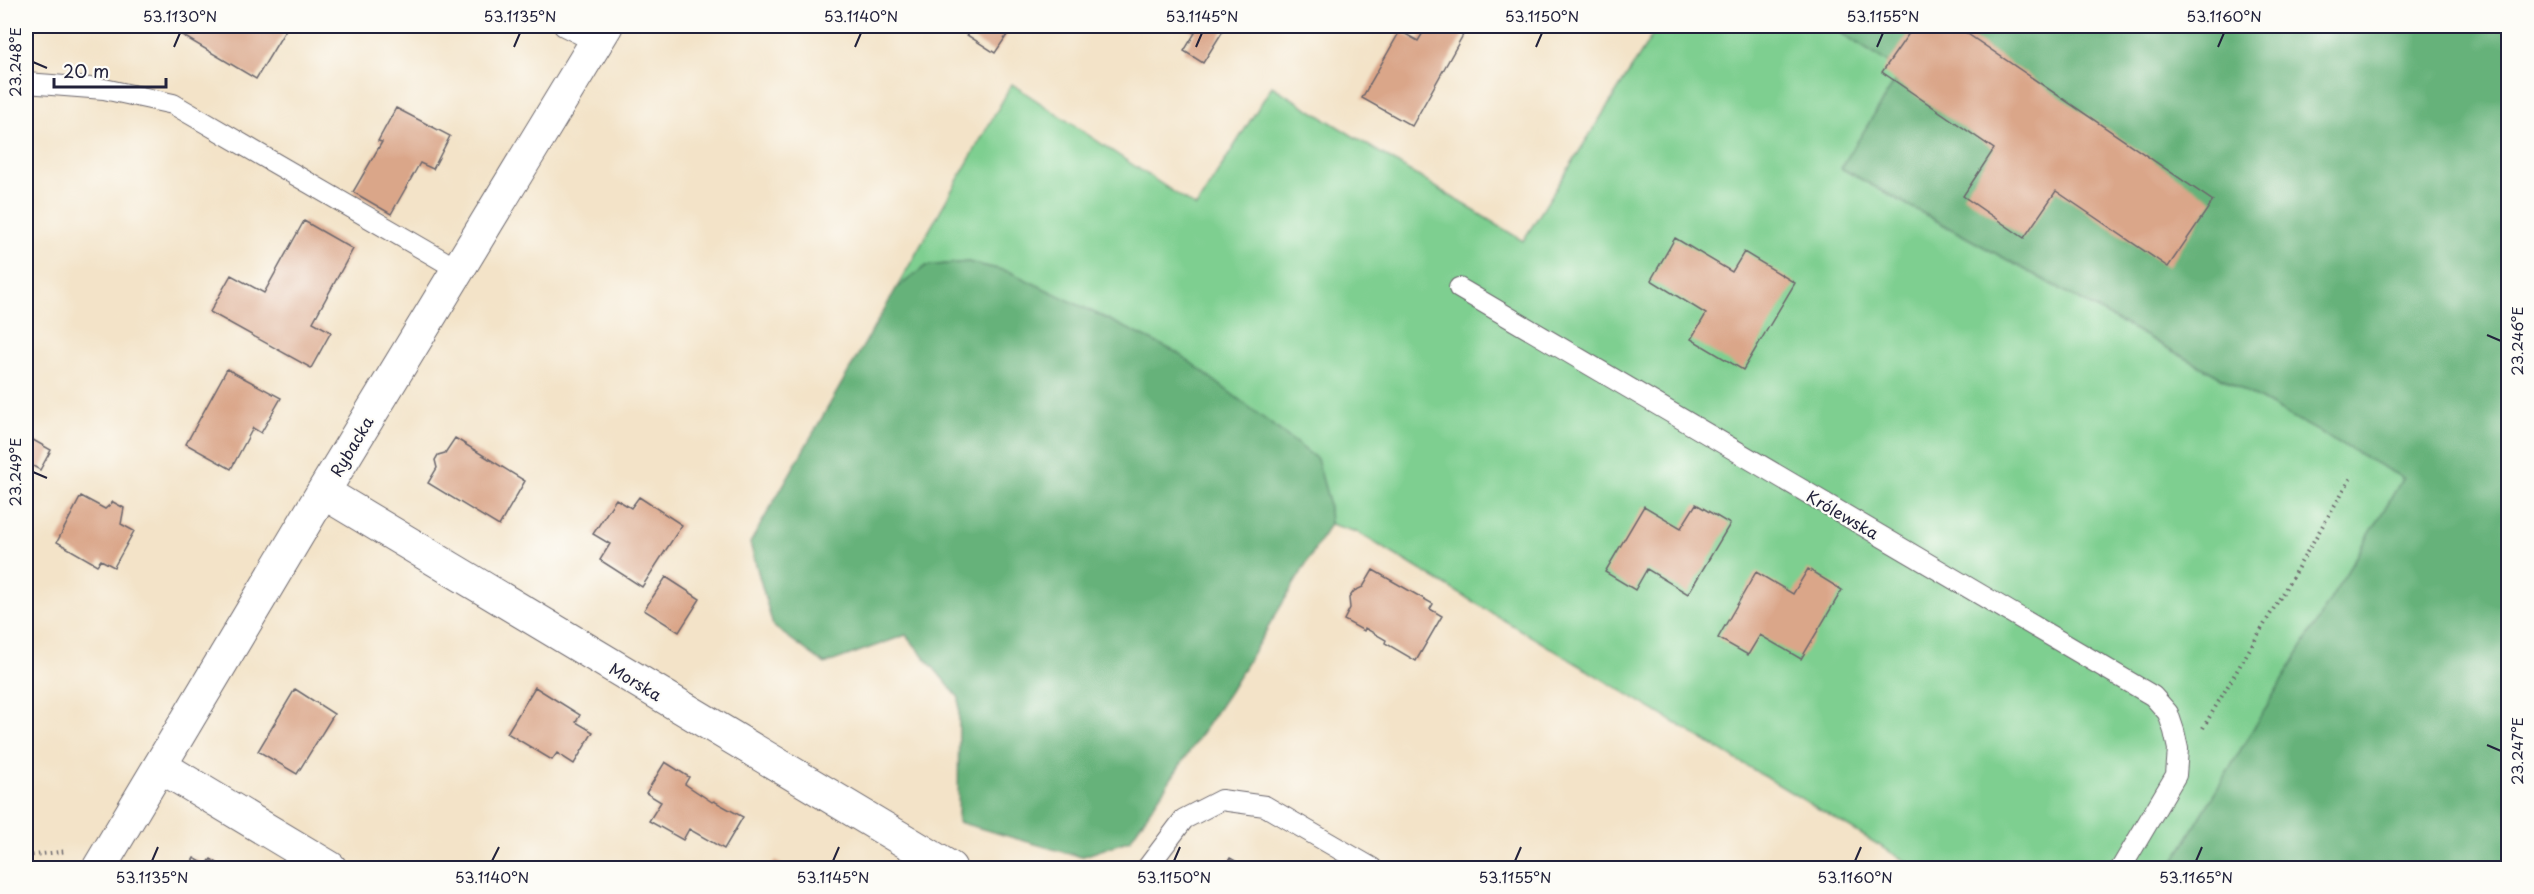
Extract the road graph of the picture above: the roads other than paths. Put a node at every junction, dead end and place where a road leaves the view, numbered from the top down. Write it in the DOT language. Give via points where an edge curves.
graph roads {
  1 [pos="564,26"];
  2 [pos="601,34"];
  3 [pos="26,83"];
  4 [pos="459,270"];
  5 [pos="1459,288"];
  6 [pos="323,492"];
  7 [pos="160,766"];
  8 [pos="99,868"];
  9 [pos="330,868"];
  10 [pos="950,868"];
  11 [pos="1147,868"];
  12 [pos="1372,868"];
  13 [pos="2121,868"];
  1 -- 2 [label="lane"];
  2 -- 4 [label="street, Rybacka"];
  3 -- 4 [label="lane" via="104,89 173,104"];
  4 -- 6 [label="street, Rybacka"];
  5 -- 13 [label="lane, Królewska" via="2153,696 2168,713 2174,731 2178,749 2176,775"];
  6 -- 7 [label="street, Rybacka"];
  6 -- 10 [label="street, Morska"];
  7 -- 8 [label="street, Rybacka"];
  7 -- 9 [label="street"];
  11 -- 12 [label="lane" via="1184,819 1221,800 1265,806"];
}
